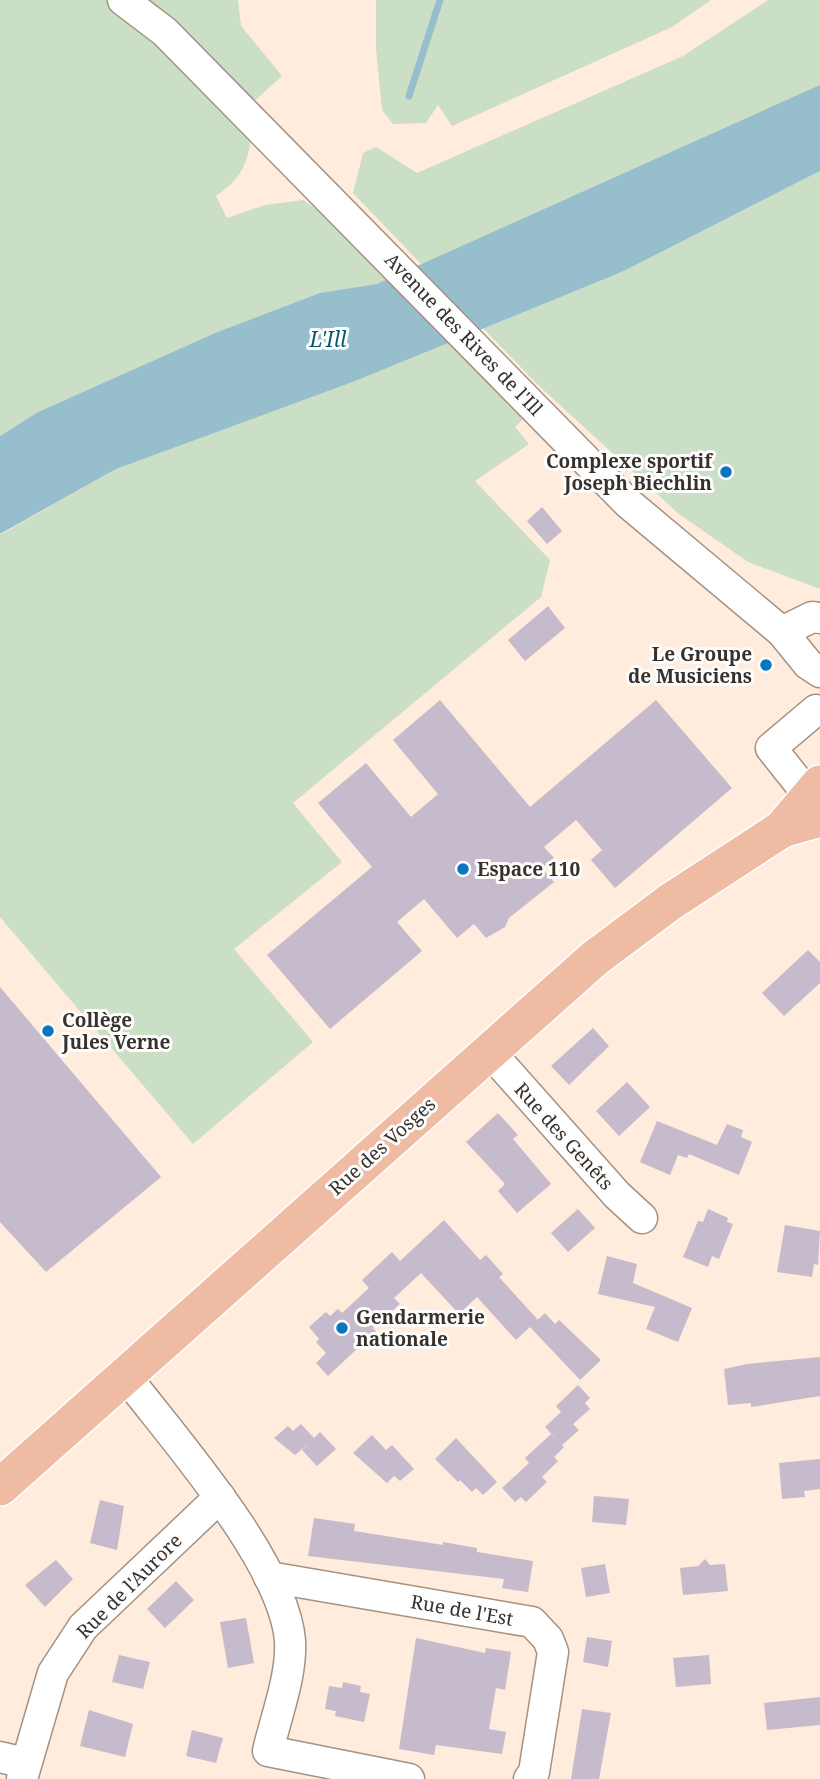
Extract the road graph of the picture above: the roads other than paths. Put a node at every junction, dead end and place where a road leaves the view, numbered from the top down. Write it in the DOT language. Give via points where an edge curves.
graph roads {
  1 [pos="123,0"];
  2 [pos="820,618"];
  3 [pos="782,632"];
  4 [pos="814,668"];
  5 [pos="818,704"];
  6 [pos="811,786"];
  7 [pos="820,818"];
  8 [pos="782,829"];
  9 [pos="489,1051"];
  10 [pos="642,1218"];
  11 [pos="125,1375"];
  12 [pos="0,1487"];
  13 [pos="220,1497"];
  14 [pos="269,1577"];
  15 [pos="305,1584"];
  16 [pos="286,1616"];
  17 [pos="16,1767"];
  18 [pos="409,1779"];
  19 [pos="529,1779"];
  1 -- 3 [label="street, Avenue des Rives de l'Ill" via="165,32 628,503"];
  2 -- 3 [label="street" via="812,617"];
  3 -- 4 [label="street, Avenue des Rives de l'Ill"];
  4 -- 5 [label="street, Avenue des Rives de l'Ill"];
  5 -- 6 [label="street" via="771,748"];
  6 -- 8 [label="main road, Rue des Vosges"];
  7 -- 8 [label="main road, Rue des Vosges"];
  8 -- 9 [label="main road, Rue des Vosges" via="670,902 595,958"];
  9 -- 10 [label="street, Rue des Genêts"];
  9 -- 11 [label="main road, Rue des Vosges"];
  11 -- 12 [label="main road, Rue des Vosges"];
  11 -- 13 [label="street"];
  13 -- 14 [label="street"];
  13 -- 17 [label="street, Rue de l'Aurore" via="83,1627 52,1673"];
  14 -- 15 [label="street, Rue de l'Est"];
  14 -- 16 [label="street"];
  15 -- 16 [label="street"];
  15 -- 19 [label="street, Rue de l'Est" via="532,1622 553,1652 534,1772"];
  16 -- 18 [label="street" via="289,1663 268,1751"];
}
